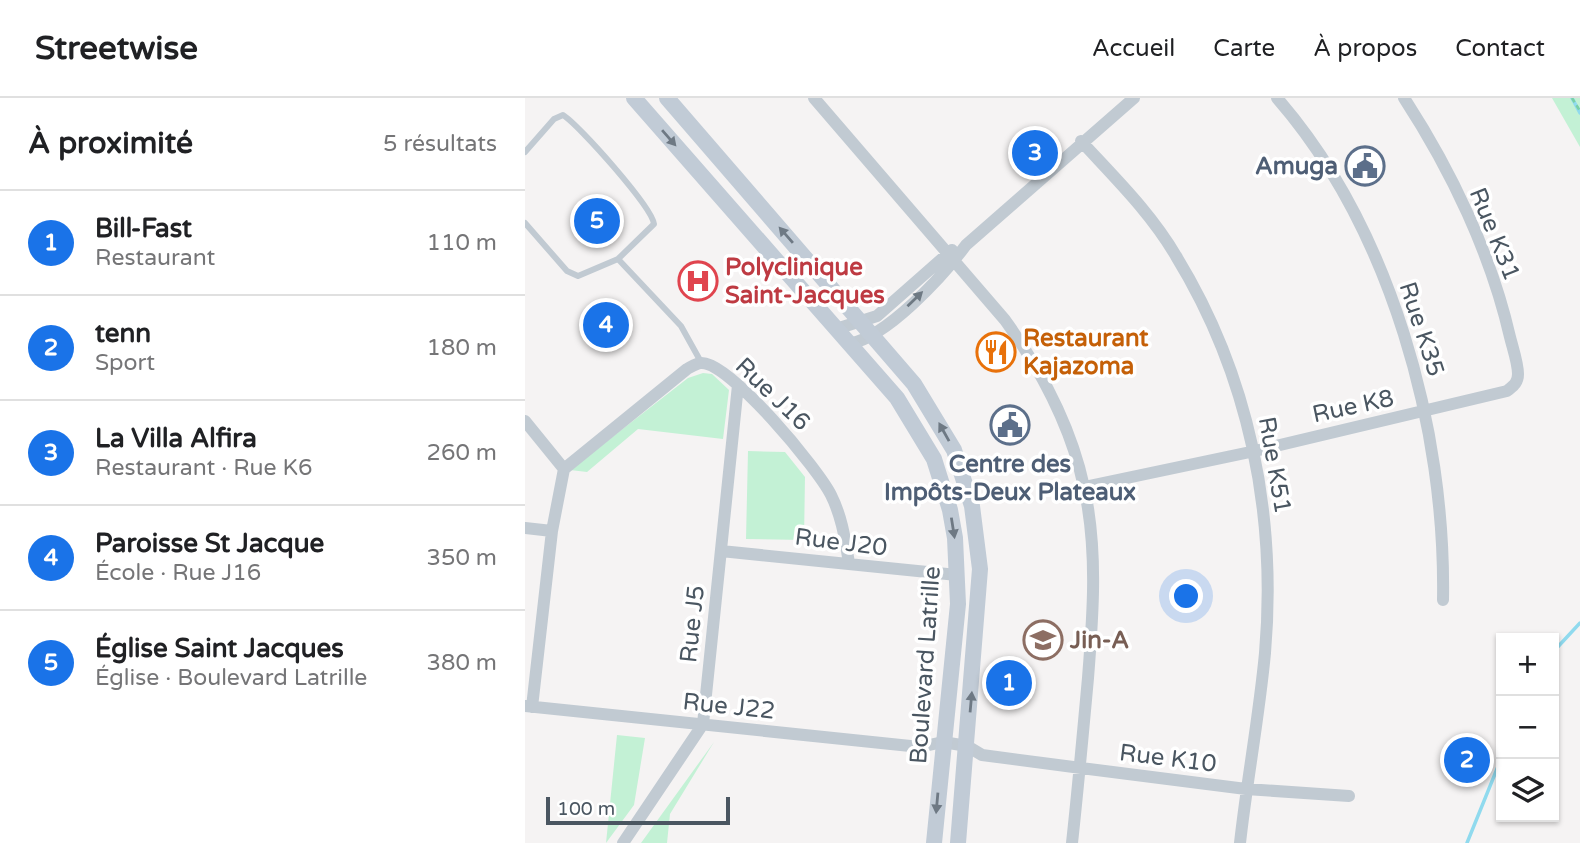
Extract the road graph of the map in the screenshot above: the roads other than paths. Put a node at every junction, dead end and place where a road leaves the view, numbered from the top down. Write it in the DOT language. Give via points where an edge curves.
graph roads {
  1 [pos="633,98"];
  2 [pos="667,98"];
  3 [pos="814,98"];
  4 [pos="1134,98"];
  5 [pos="1277,98"];
  6 [pos="1404,98"];
  7 [pos="1081,141"];
  8 [pos="525,152"];
  9 [pos="525,223"];
  10 [pos="951,256"];
  11 [pos="618,259"];
  12 [pos="836,329"];
  13 [pos="869,329"];
  14 [pos="849,344"];
  15 [pos="702,363"];
  16 [pos="738,385"];
  17 [pos="1507,391"];
  18 [pos="1426,412"];
  19 [pos="525,421"];
  20 [pos="1255,451"];
  21 [pos="564,469"];
  22 [pos="1084,487"];
  23 [pos="525,528"];
  24 [pos="552,531"];
  25 [pos="721,551"];
  26 [pos="849,563"];
  27 [pos="957,575"];
  28 [pos="1443,600"];
  29 [pos="528,707"];
  30 [pos="703,724"];
  31 [pos="938,748"];
  32 [pos="966,753"];
  33 [pos="982,755"];
  34 [pos="1081,768"];
  35 [pos="1246,789"];
  36 [pos="1349,796"];
  37 [pos="623,843"];
  38 [pos="934,843"];
  39 [pos="958,843"];
  40 [pos="1072,843"];
  41 [pos="1240,843"];
  1 -- 12 [label="main road, Boulevard Latrille, one-way"];
  13 -- 2 [label="main road, Boulevard Latrille, one-way"];
  3 -- 10 [label="street"];
  4 -- 7 [label="street"];
  5 -- 18 [label="street, Rue K35" via="1316,152 1369,243 1407,344"];
  6 -- 17 [label="street, Rue K31" via="1452,182 1483,253 1518,373 1516,383"];
  7 -- 10 [label="street"];
  7 -- 20 [label="street, Rue K51" via="1141,206 1201,299 1227,357"];
  8 -- 11 [label="lane" via="563,115 585,135 653,219 650,229"];
  9 -- 11 [label="lane" via="572,275"];
  10 -- 13 [label="street"];
  10 -- 22 [label="street" via="1030,355 1067,431"];
  11 -- 15 [label="lane" via="681,326"];
  12 -- 13 [label="street"];
  12 -- 14 [label="main road, Boulevard Latrille"];
  13 -- 14 [label="street"];
  32 -- 13 [label="main road, Boulevard Latrille, one-way" via="980,607 972,506 941,426"];
  14 -- 27 [label="main road, Boulevard Latrille, one-way" via="897,398 934,459 950,510"];
  15 -- 16 [label="street, Rue J16" via="714,366"];
  15 -- 21 [label="street, Rue J16" via="687,369"];
  16 -- 25 [label="street, Rue J5"];
  16 -- 26 [label="street, Rue J16" via="794,442 830,493 842,521"];
  17 -- 18 [label="street, Rue K8"];
  18 -- 20 [label="street, Rue K8"];
  18 -- 28 [label="street, Rue K35" via="1441,511"];
  19 -- 21 [label="street"];
  20 -- 22 [label="street, Rue K8"];
  20 -- 35 [label="street, Rue K51" via="1265,517 1268,585 1265,651"];
  21 -- 24 [label="street"];
  22 -- 34 [label="street" via="1094,583"];
  23 -- 24 [label="street"];
  24 -- 29 [label="street"];
  25 -- 26 [label="street, Rue J20"];
  25 -- 30 [label="street, Rue J5"];
  26 -- 27 [label="street, Rue J20"];
  27 -- 31 [label="main road, Boulevard Latrille"];
  29 -- 30 [label="street, Rue J22"];
  30 -- 31 [label="street, Rue J22"];
  30 -- 37 [label="street, Rue J5"];
  31 -- 32 [label="street, Rue J22"];
  31 -- 38 [label="main road, Boulevard Latrille, one-way"];
  32 -- 33 [label="street, Rue J22"];
  32 -- 39 [label="main road, Boulevard Latrille"];
  33 -- 34 [label="street, Rue K10"];
  34 -- 35 [label="street, Rue K10"];
  34 -- 40 [label="street"];
  35 -- 36 [label="street, Rue K10"];
  35 -- 41 [label="street, Rue K51"];
}
